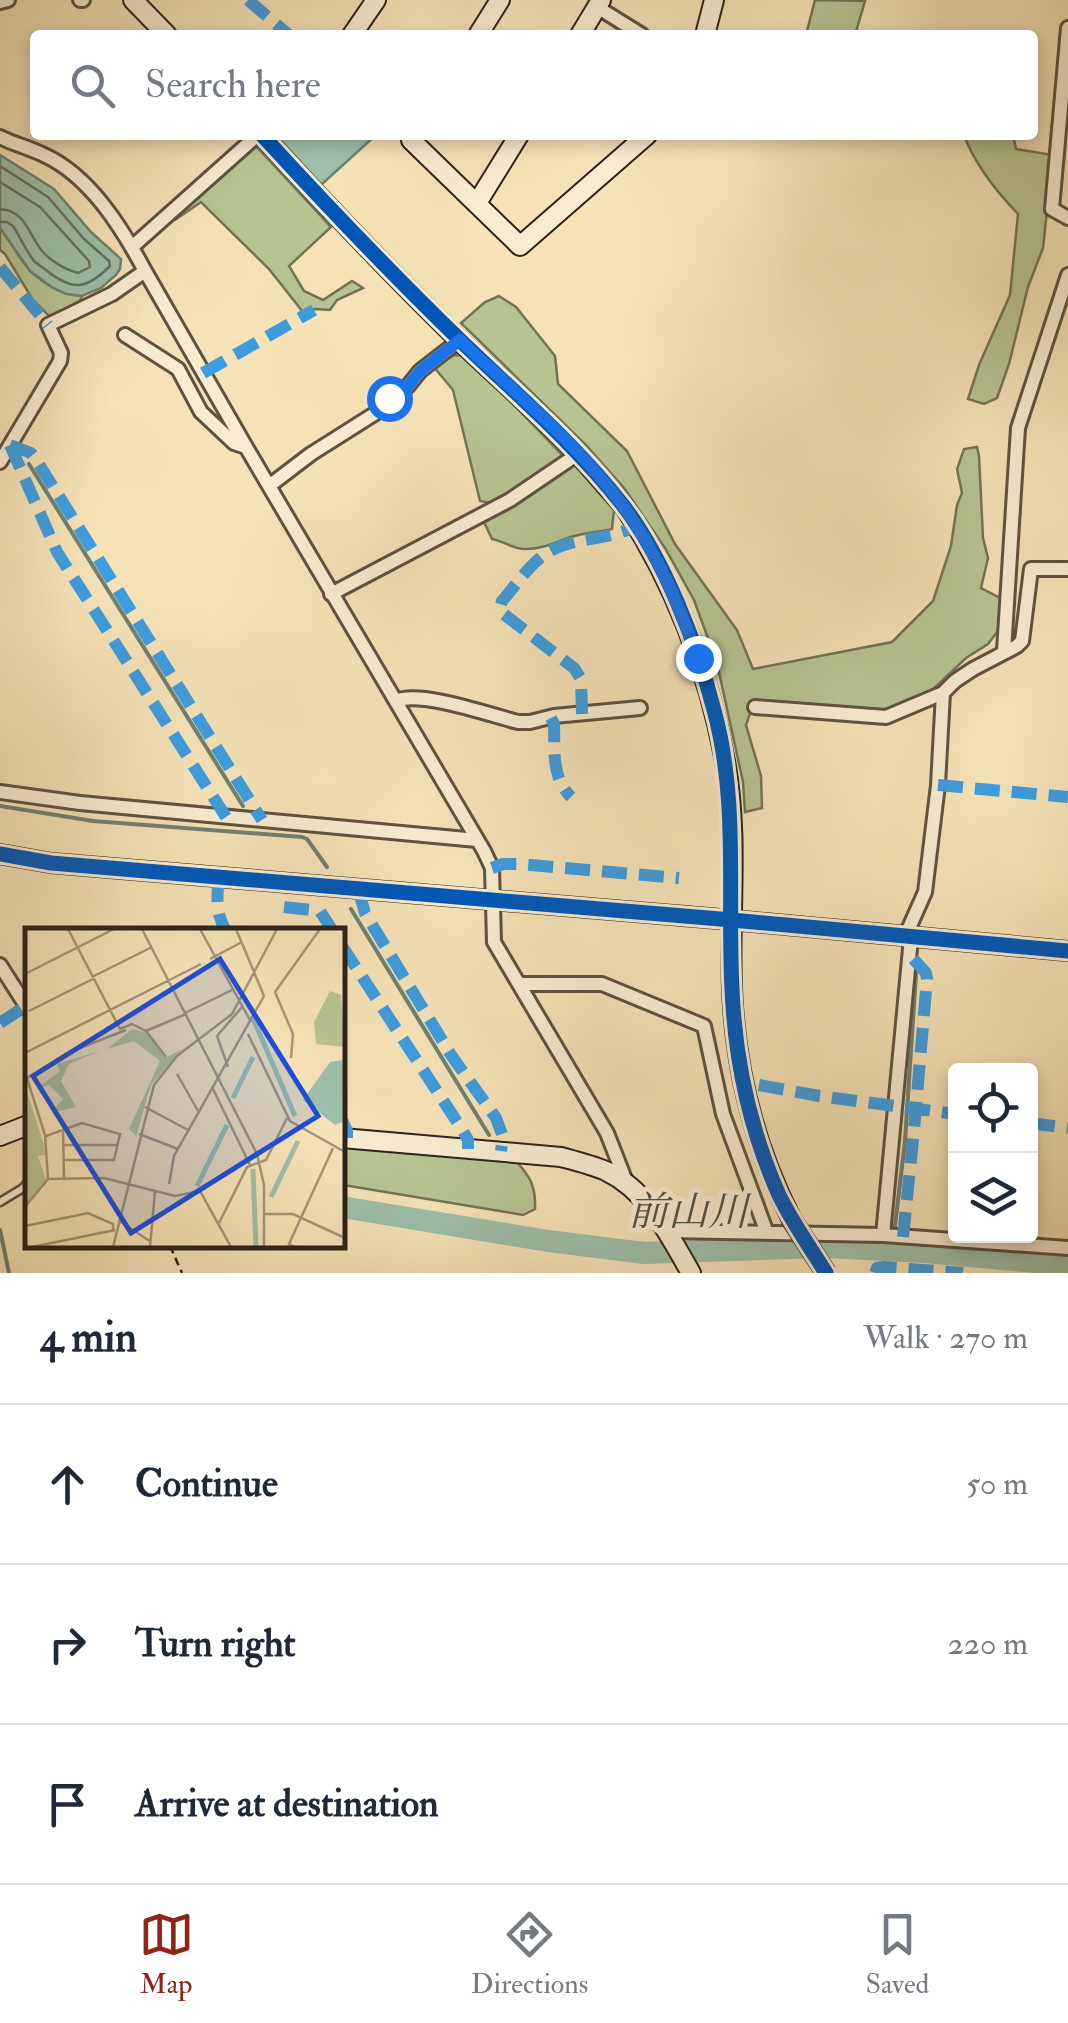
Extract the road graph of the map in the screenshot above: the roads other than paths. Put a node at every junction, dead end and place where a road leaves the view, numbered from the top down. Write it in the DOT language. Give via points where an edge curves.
graph roads {
  1 [pos="8,0"];
  2 [pos="133,0"];
  3 [pos="376,0"];
  4 [pos="500,0"];
  5 [pos="714,0"];
  6 [pos="0,2"];
  7 [pos="599,4"];
  8 [pos="1068,28"];
  9 [pos="161,30"];
  10 [pos="355,30"];
  11 [pos="481,30"];
  12 [pos="583,30"];
  13 [pos="635,30"];
  14 [pos="707,30"];
  15 [pos="0,137"];
  16 [pos="252,140"];
  17 [pos="267,140"];
  18 [pos="411,140"];
  19 [pos="516,140"];
  20 [pos="641,140"];
  21 [pos="478,203"];
  22 [pos="1068,218"];
  23 [pos="132,247"];
  24 [pos="145,271"];
  25 [pos="1068,274"];
  26 [pos="125,335"];
  27 [pos="460,340"];
  28 [pos="246,446"];
  29 [pos="576,451"];
  30 [pos="0,462"];
  31 [pos="268,486"];
  32 [pos="1068,569"];
  33 [pos="331,594"];
  34 [pos="1004,651"];
  35 [pos="943,692"];
  36 [pos="396,701"];
  37 [pos="755,707"];
  38 [pos="640,708"];
  39 [pos="0,792"];
  40 [pos="477,840"];
  41 [pos="0,854"];
  42 [pos="492,901"];
  43 [pos="732,920"];
  44 [pos="908,937"];
  45 [pos="1068,951"];
  46 [pos="0,965"];
  47 [pos="519,984"];
  48 [pos="25,1004"];
  49 [pos="25,1125"];
  50 [pos="0,1136"];
  51 [pos="345,1138"];
  52 [pos="626,1184"];
  53 [pos="25,1186"];
  54 [pos="0,1202"];
  55 [pos="767,1233"];
  56 [pos="668,1235"];
  57 [pos="883,1236"];
  58 [pos="1068,1248"];
  59 [pos="689,1270"];
  60 [pos="826,1273"];
  1 -- 6 [label="street"];
  2 -- 9 [label="street"];
  3 -- 10 [label="street"];
  4 -- 11 [label="street"];
  5 -- 14 [label="street"];
  7 -- 12 [label="street"];
  7 -- 13 [label="street"];
  8 -- 22 [label="street" via="1052,209"];
  15 -- 23 [label="street" via="79,179"];
  16 -- 23 [label="street"];
  17 -- 27 [label="street"];
  18 -- 21 [label="street"];
  19 -- 21 [label="street"];
  20 -- 21 [label="street" via="520,246"];
  23 -- 24 [label="street"];
  24 -- 28 [label="street"];
  24 -- 30 [label="street" via="48,325 61,353 58,368"];
  25 -- 34 [label="street" via="1018,428"];
  26 -- 28 [label="street" via="178,369 202,412"];
  27 -- 29 [label="street"];
  27 -- 31 [label="street" via="379,411"];
  28 -- 31 [label="street"];
  29 -- 33 [label="street" via="510,500"];
  29 -- 43 [label="street" via="650,550 698,658 726,767"];
  31 -- 33 [label="street"];
  32 -- 34 [label="street" via="1028,572 1022,641"];
  33 -- 36 [label="street"];
  34 -- 35 [label="street"];
  35 -- 37 [label="street" via="886,717"];
  35 -- 44 [label="street" via="925,892"];
  36 -- 38 [label="street" via="423,698 518,722"];
  36 -- 40 [label="street"];
  39 -- 40 [label="street"];
  40 -- 42 [label="street" via="492,868"];
  41 -- 42 [label="street"];
  42 -- 43 [label="street"];
  42 -- 47 [label="street" via="494,942"];
  43 -- 44 [label="street"];
  43 -- 60 [label="street, bridge" via="732,990 748,1111 792,1220"];
  44 -- 45 [label="street"];
  44 -- 57 [label="street"];
  46 -- 48 [label="street"];
  47 -- 52 [label="street" via="607,1133"];
  47 -- 55 [label="street" via="602,984 704,1026 723,1114"];
  49 -- 50 [label="street"];
  51 -- 52 [label="street" via="561,1156"];
  52 -- 56 [label="street"];
  53 -- 54 [label="lane"];
  55 -- 56 [label="street"];
  55 -- 57 [label="street"];
  56 -- 59 [label="street"];
  57 -- 58 [label="street"];
}
